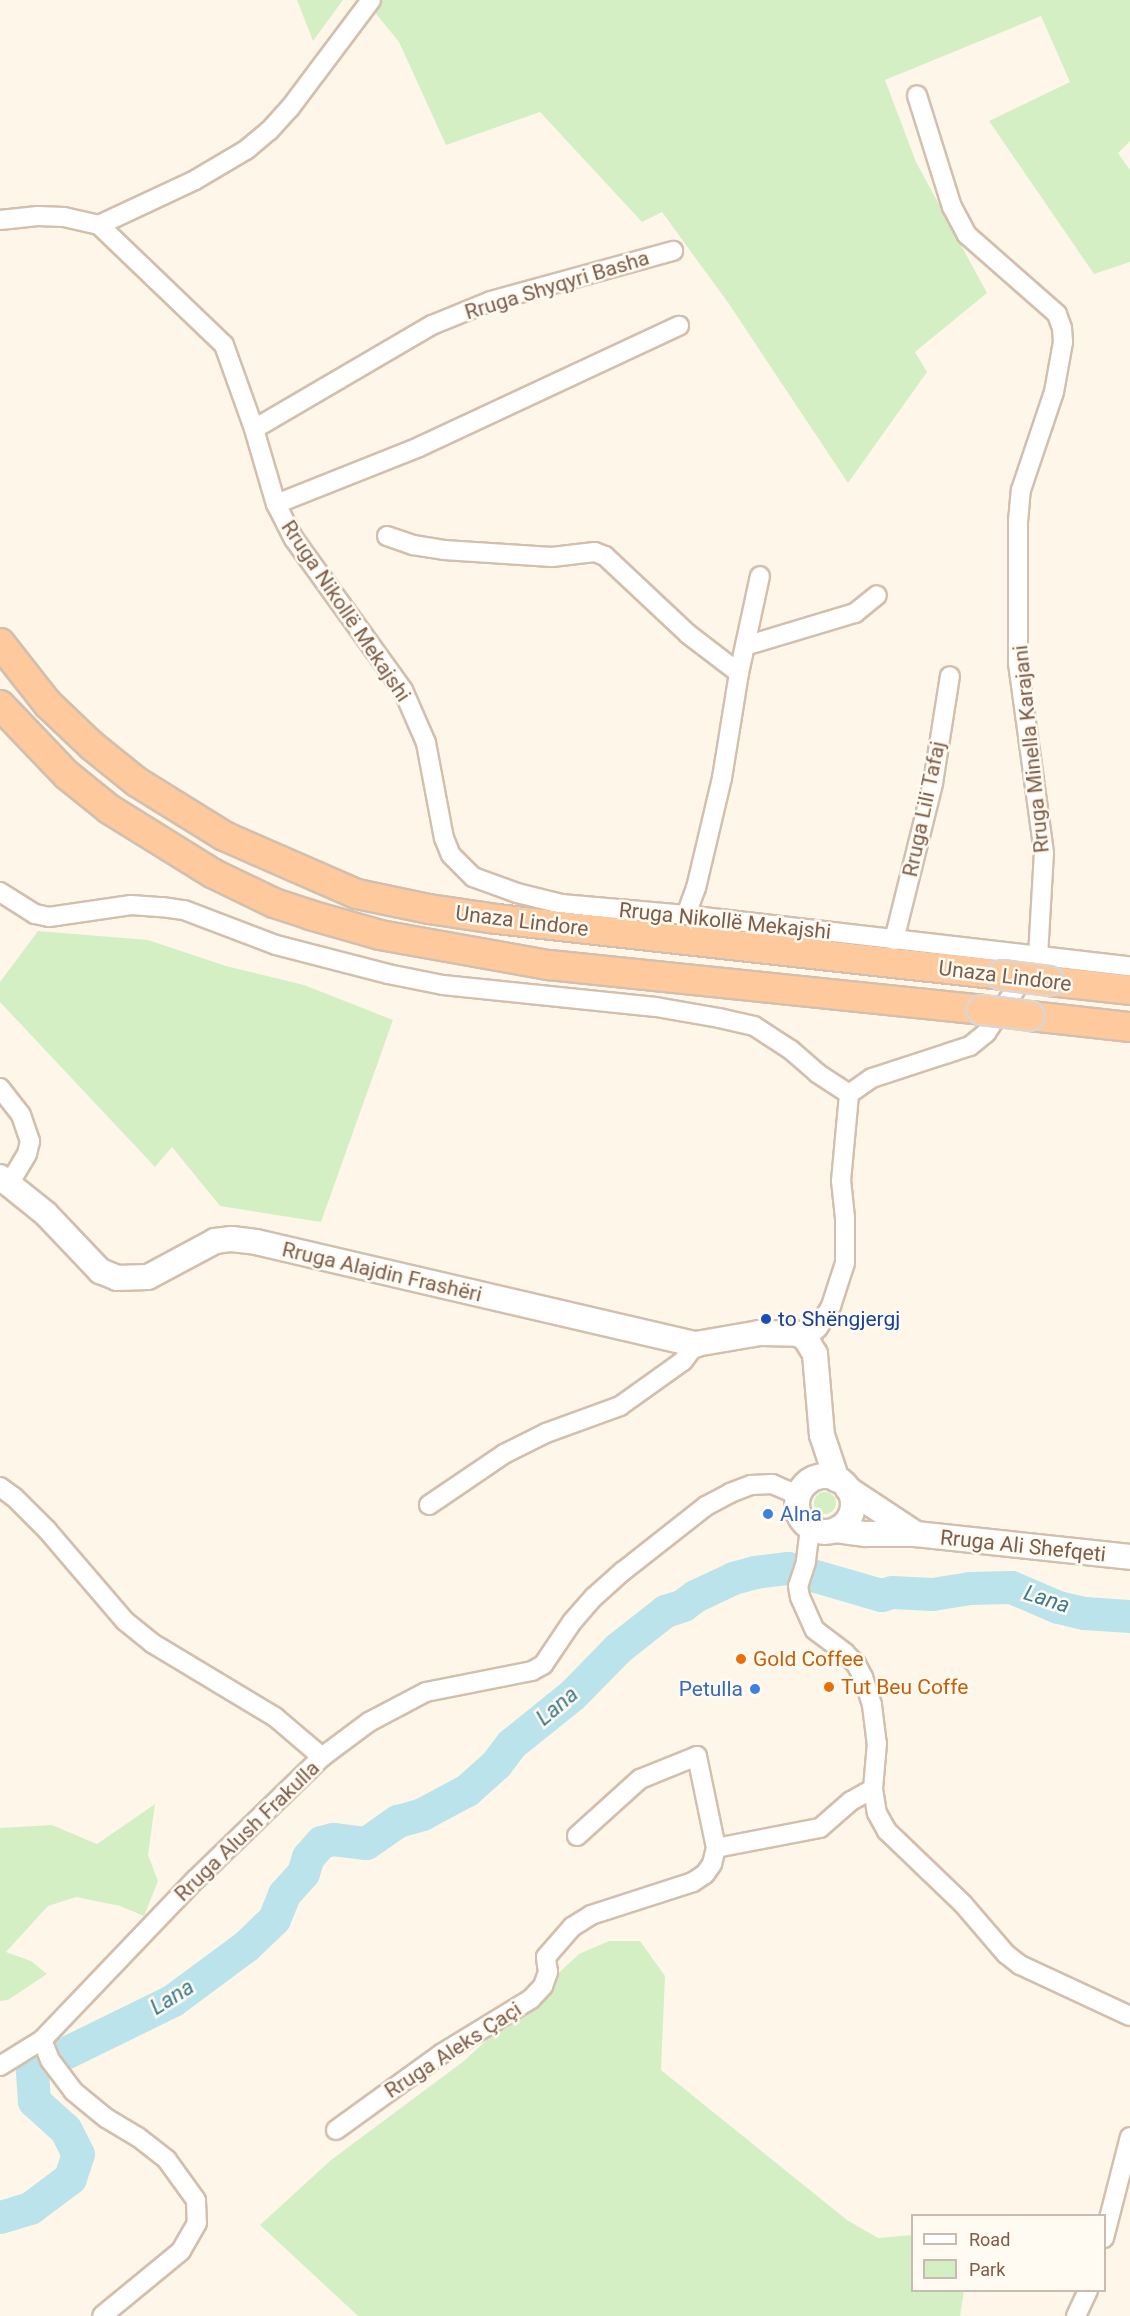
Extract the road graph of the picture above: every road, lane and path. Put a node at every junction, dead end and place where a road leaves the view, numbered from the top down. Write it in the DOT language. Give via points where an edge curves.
graph roads {
  1 [pos="371,0"];
  2 [pos="916,94"];
  3 [pos="0,220"];
  4 [pos="99,225"];
  5 [pos="673,250"];
  6 [pos="679,326"];
  7 [pos="254,429"];
  8 [pos="276,504"];
  9 [pos="387,536"];
  10 [pos="760,576"];
  11 [pos="877,595"];
  12 [pos="0,643"];
  13 [pos="745,646"];
  14 [pos="739,673"];
  15 [pos="950,676"];
  16 [pos="0,705"];
  17 [pos="0,714"];
  18 [pos="0,892"];
  19 [pos="274,903"];
  20 [pos="686,915"];
  21 [pos="894,940"];
  22 [pos="1130,966"];
  23 [pos="1044,968"];
  24 [pos="1130,990"];
  25 [pos="1130,1027"];
  26 [pos="0,1088"];
  27 [pos="849,1094"];
  28 [pos="5,1181"];
  29 [pos="806,1339"];
  30 [pos="696,1344"];
  31 [pos="822,1435"];
  32 [pos="842,1484"];
  33 [pos="0,1487"];
  34 [pos="805,1487"];
  35 [pos="429,1505"];
  36 [pos="810,1528"];
  37 [pos="836,1530"];
  38 [pos="916,1534"];
  39 [pos="1130,1557"];
  40 [pos="322,1757"];
  41 [pos="873,1789"];
  42 [pos="577,1836"];
  43 [pos="716,1848"];
  44 [pos="1130,2016"];
  45 [pos="42,2040"];
  46 [pos="0,2066"];
  47 [pos="336,2130"];
  48 [pos="1130,2137"];
  49 [pos="1106,2230"];
  50 [pos="1087,2292"];
  51 [pos="102,2316"];
  52 [pos="1076,2316"];
  1 -- 4 [label="street" via="290,108 246,150 203,176"];
  2 -- 23 [label="street, Rruga Minella Karajani" via="952,207 968,235 1057,314 1062,328 1064,342 1054,392 1021,490 1018,522 1018,663 1044,853"];
  3 -- 4 [label="street" via="64,217"];
  4 -- 7 [label="street, Rruga Nikollë Mekajshi" via="224,345"];
  5 -- 7 [label="street, Rruga Shyqyri Basha" via="491,301 432,325"];
  6 -- 8 [label="street" via="419,447"];
  7 -- 8 [label="street, Rruga Nikollë Mekajshi"];
  8 -- 20 [label="street, Rruga Nikollë Mekajshi" via="294,539 403,690 426,743 439,816 451,855 473,877 517,893 562,904"];
  9 -- 14 [label="street" via="444,550 552,557 595,552 605,556 688,634"];
  10 -- 13 [label="street"];
  11 -- 13 [label="street" via="855,613"];
  12 -- 23 [label="highway, Unaza Lindore, bridge" via="48,704 137,782 224,836 357,894 496,919 1002,975"];
  13 -- 14 [label="street"];
  14 -- 20 [label="street" via="722,778"];
  15 -- 21 [label="street, Rruga Lili Tafaj" via="933,783"];
  16 -- 19 [label="highway, Unaza Lindore" via="67,775 109,809 214,874"];
  17 -- 19 [label="highway" via="67,782 122,826 242,896"];
  18 -- 27 [label="street" via="35,914 49,917 131,905 184,910 286,948 388,975 443,985 656,1007 754,1026"];
  19 -- 25 [label="highway, Unaza Lindore, bridge" via="380,935 549,965"];
  20 -- 21 [label="street, Rruga Nikollë Mekajshi"];
  21 -- 23 [label="street, Rruga Nikollë Mekajshi"];
  22 -- 23 [label="street, Rruga Nikollë Mekajshi"];
  23 -- 24 [label="highway, Unaza Lindore"];
  23 -- 27 [label="street" via="970,1046 872,1078"];
  26 -- 28 [label="street" via="21,1115 30,1141 27,1154"];
  27 -- 29 [label="street" via="841,1181 845,1263 831,1306"];
  28 -- 30 [label="main road, Rruga Alajdin Frashëri" via="46,1214 100,1271 117,1278 148,1277 215,1241 240,1240"];
  29 -- 30 [label="main road, Rruga Alajdin Frashëri" via="799,1334 778,1332"];
  29 -- 31 [label="main road" via="815,1354"];
  30 -- 35 [label="street" via="683,1361 620,1406 546,1432 504,1454"];
  31 -- 32 [label="main road"];
  31 -- 34 [label="main road"];
  32 -- 34 [label="main road" via="829,1477"];
  32 -- 37 [label="main road" via="852,1497 850,1516"];
  32 -- 38 [label="main road, Rruga Ali Shefqeti"];
  33 -- 40 [label="street" via="46,1530 143,1636 274,1717"];
  34 -- 36 [label="main road" via="798,1514"];
  34 -- 40 [label="street, Rruga Alush Frakulla" via="751,1485 706,1506 594,1597 543,1665 522,1675 444,1688 411,1698 369,1722"];
  36 -- 37 [label="main road"];
  36 -- 41 [label="street" via="807,1562 798,1586 815,1630 845,1653 863,1677 877,1743"];
  37 -- 38 [label="main road, Rruga Ali Shefqeti"];
  38 -- 39 [label="main road, Rruga Ali Shefqeti"];
  40 -- 45 [label="street, Rruga Alush Frakulla" via="196,1879"];
  41 -- 43 [label="street" via="851,1801 820,1828"];
  41 -- 44 [label="street" via="877,1813 887,1831 963,1904 1006,1954 1020,1965"];
  42 -- 43 [label="street" via="640,1779 697,1756"];
  43 -- 47 [label="street, Rruga Aleks Çaçi" via="712,1864 693,1882 591,1915 572,1927 546,1957 548,1972 543,1986 531,1999 441,2054"];
  45 -- 46 [label="street, Rruga Alush Frakulla"];
  45 -- 51 [label="street" via="50,2060 73,2091 167,2160 196,2200 197,2223 181,2251"];
  48 -- 49 [label="street"];
  50 -- 52 [label="street"];
}
